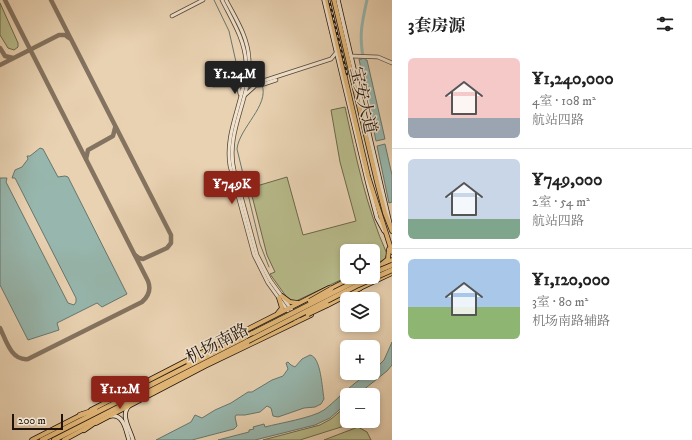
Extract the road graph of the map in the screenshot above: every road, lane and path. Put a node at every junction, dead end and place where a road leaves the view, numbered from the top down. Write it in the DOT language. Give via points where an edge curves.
graph roads {
  1 [pos="199,0"];
  2 [pos="203,0"];
  3 [pos="222,0"];
  4 [pos="226,0"];
  5 [pos="325,0"];
  6 [pos="334,0"];
  7 [pos="338,0"];
  8 [pos="337,51"];
  9 [pos="353,56"];
  10 [pos="331,59"];
  11 [pos="248,63"];
  12 [pos="339,63"];
  13 [pos="392,63"];
  14 [pos="247,74"];
  15 [pos="357,82"];
  16 [pos="258,84"];
  17 [pos="245,85"];
  18 [pos="234,86"];
  19 [pos="241,98"];
  20 [pos="359,102"];
  21 [pos="355,132"];
  22 [pos="360,142"];
  23 [pos="391,229"];
  24 [pos="384,231"];
  25 [pos="388,243"];
  26 [pos="392,252"];
  27 [pos="392,260"];
  28 [pos="382,264"];
  29 [pos="392,265"];
  30 [pos="380,267"];
  31 [pos="380,270"];
  32 [pos="392,270"];
  33 [pos="392,274"];
  34 [pos="384,276"];
  35 [pos="340,283"];
  36 [pos="340,284"];
  37 [pos="351,284"];
  38 [pos="360,288"];
  39 [pos="280,297"];
  40 [pos="304,301"];
  41 [pos="289,308"];
  42 [pos="272,317"];
  43 [pos="298,321"];
  44 [pos="263,322"];
  45 [pos="277,331"];
  46 [pos="254,335"];
  47 [pos="247,339"];
  48 [pos="202,353"];
  49 [pos="173,372"];
  50 [pos="115,402"];
  51 [pos="134,403"];
  52 [pos="118,407"];
  53 [pos="80,415"];
  54 [pos="106,417"];
  55 [pos="124,420"];
  56 [pos="84,430"];
  57 [pos="66,431"];
  58 [pos="32,440"];
  59 [pos="42,440"];
  60 [pos="54,440"];
  61 [pos="64,440"];
  62 [pos="129,440"];
  63 [pos="134,440"];
  1 -- 2 [label="street" via="172,15"];
  3 -- 11 [label="street" via="242,39"];
  4 -- 11 [label="street" via="245,38"];
  5 -- 8 [label="main road"];
  5 -- 22 [label="main road, 宝安大道"];
  6 -- 20 [label="main road, 宝安大道"];
  7 -- 9 [label="main road"];
  8 -- 10 [label="street"];
  8 -- 12 [label="main road"];
  9 -- 13 [label="street" via="378,56"];
  9 -- 15 [label="main road"];
  10 -- 12 [label="street"];
  10 -- 16 [label="street"];
  11 -- 14 [label="street"];
  12 -- 21 [label="main road"];
  14 -- 16 [label="street" via="252,82"];
  14 -- 17 [label="street"];
  14 -- 18 [label="street"];
  15 -- 20 [label="main road"];
  15 -- 23 [label="main road"];
  16 -- 17 [label="street"];
  16 -- 19 [label="street"];
  17 -- 18 [label="street"];
  17 -- 19 [label="street"];
  18 -- 18 [label="street" via="213,85"];
  18 -- 19 [label="street" via="239,90"];
  19 -- 39 [label="street" via="232,141 233,164 255,250"];
  20 -- 23 [label="main road, 宝安大道" via="377,182"];
  21 -- 22 [label="main road"];
  21 -- 24 [label="main road" via="374,208"];
  22 -- 24 [label="main road, 宝安大道"];
  24 -- 25 [label="main road, 宝安大道"];
  25 -- 26 [label="main road, 宝安大道"];
  25 -- 28 [label="main road" via="389,256"];
  27 -- 28 [label="main road"];
  29 -- 31 [label="highway, bridge"];
  30 -- 34 [label="main road" via="384,270"];
  32 -- 46 [label="highway, 机场南路, bridge"];
  33 -- 34 [label="main road"];
  34 -- 38 [label="main road"];
  35 -- 40 [label="main road"];
  36 -- 46 [label="highway, bridge"];
  37 -- 46 [label="highway, 机场南路, bridge"];
  38 -- 43 [label="main road"];
  38 -- 46 [label="highway, bridge"];
  39 -- 40 [label="main road" via="291,303"];
  39 -- 41 [label="street"];
  39 -- 42 [label="main road" via="282,308"];
  40 -- 41 [label="main road"];
  41 -- 42 [label="main road"];
  41 -- 43 [label="street"];
  42 -- 44 [label="main road"];
  43 -- 45 [label="main road"];
  44 -- 45 [label="main road" via="277,320 280,326"];
  44 -- 48 [label="main road"];
  45 -- 51 [label="main road"];
  46 -- 47 [label="highway, 机场南路, bridge"];
  47 -- 49 [label="highway, 机场南路"];
  47 -- 52 [label="highway, 机场南路"];
  48 -- 49 [label="highway"];
  48 -- 53 [label="main road"];
  49 -- 50 [label="highway, 机场南路"];
  50 -- 53 [label="highway"];
  50 -- 57 [label="highway, 机场南路"];
  51 -- 54 [label="main road"];
  51 -- 55 [label="main road" via="126,410"];
  52 -- 56 [label="highway"];
  52 -- 57 [label="highway, 机场南路"];
  53 -- 58 [label="main road"];
  54 -- 55 [label="main road" via="117,415"];
  54 -- 56 [label="main road"];
  55 -- 62 [label="main road"];
  55 -- 63 [label="main road"];
  56 -- 61 [label="main road"];
  57 -- 59 [label="highway, 机场南路"];
  57 -- 60 [label="highway, 机场南路"];
}
